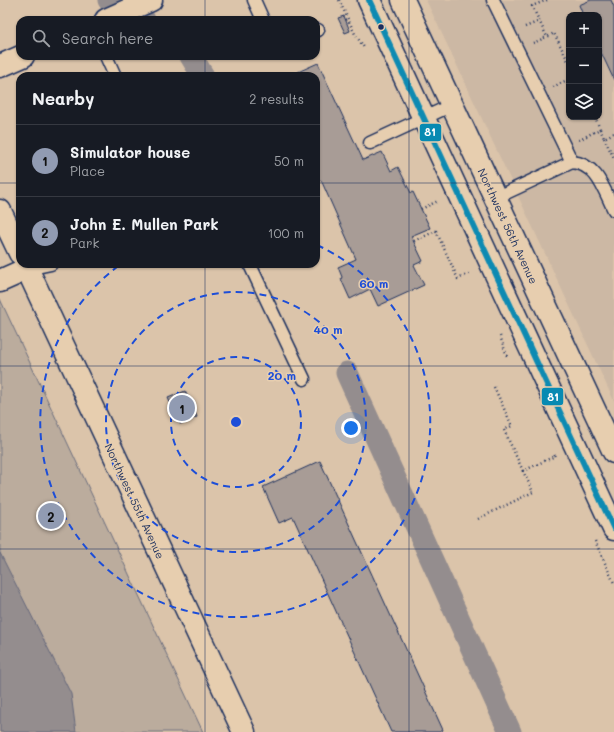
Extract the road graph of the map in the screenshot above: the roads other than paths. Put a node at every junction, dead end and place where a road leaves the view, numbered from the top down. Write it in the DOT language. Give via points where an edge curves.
graph roads {
  1 [pos="152,0"];
  2 [pos="254,0"];
  3 [pos="369,0"];
  4 [pos="403,0"];
  5 [pos="493,0"];
  6 [pos="115,16"];
  7 [pos="261,16"];
  8 [pos="16,59"];
  9 [pos="108,60"];
  10 [pos="0,66"];
  11 [pos="113,72"];
  12 [pos="452,105"];
  13 [pos="424,118"];
  14 [pos="370,143"];
  15 [pos="572,162"];
  16 [pos="495,198"];
  17 [pos="614,210"];
  18 [pos="0,211"];
  19 [pos="16,245"];
  20 [pos="16,268"];
  21 [pos="27,268"];
  22 [pos="251,268"];
  23 [pos="0,281"];
  24 [pos="304,379"];
  25 [pos="614,452"];
  26 [pos="613,523"];
  27 [pos="244,732"];
  1 -- 6 [label="street"];
  2 -- 7 [label="lane"];
  3 -- 13 [label="street"];
  4 -- 12 [label="street, Northwest 56th Avenue"];
  5 -- 15 [label="lane"];
  8 -- 10 [label="street"];
  9 -- 11 [label="lane"];
  12 -- 13 [label="lane"];
  12 -- 16 [label="street, Northwest 56th Avenue"];
  13 -- 14 [label="lane"];
  13 -- 26 [label="street"];
  15 -- 16 [label="lane"];
  15 -- 17 [label="lane" via="591,168"];
  16 -- 25 [label="street, Northwest 56th Avenue"];
  18 -- 19 [label="street, Northwest 55th Avenue"];
  20 -- 23 [label="street"];
  21 -- 27 [label="street, Northwest 55th Avenue"];
  22 -- 24 [label="lane"];
}
